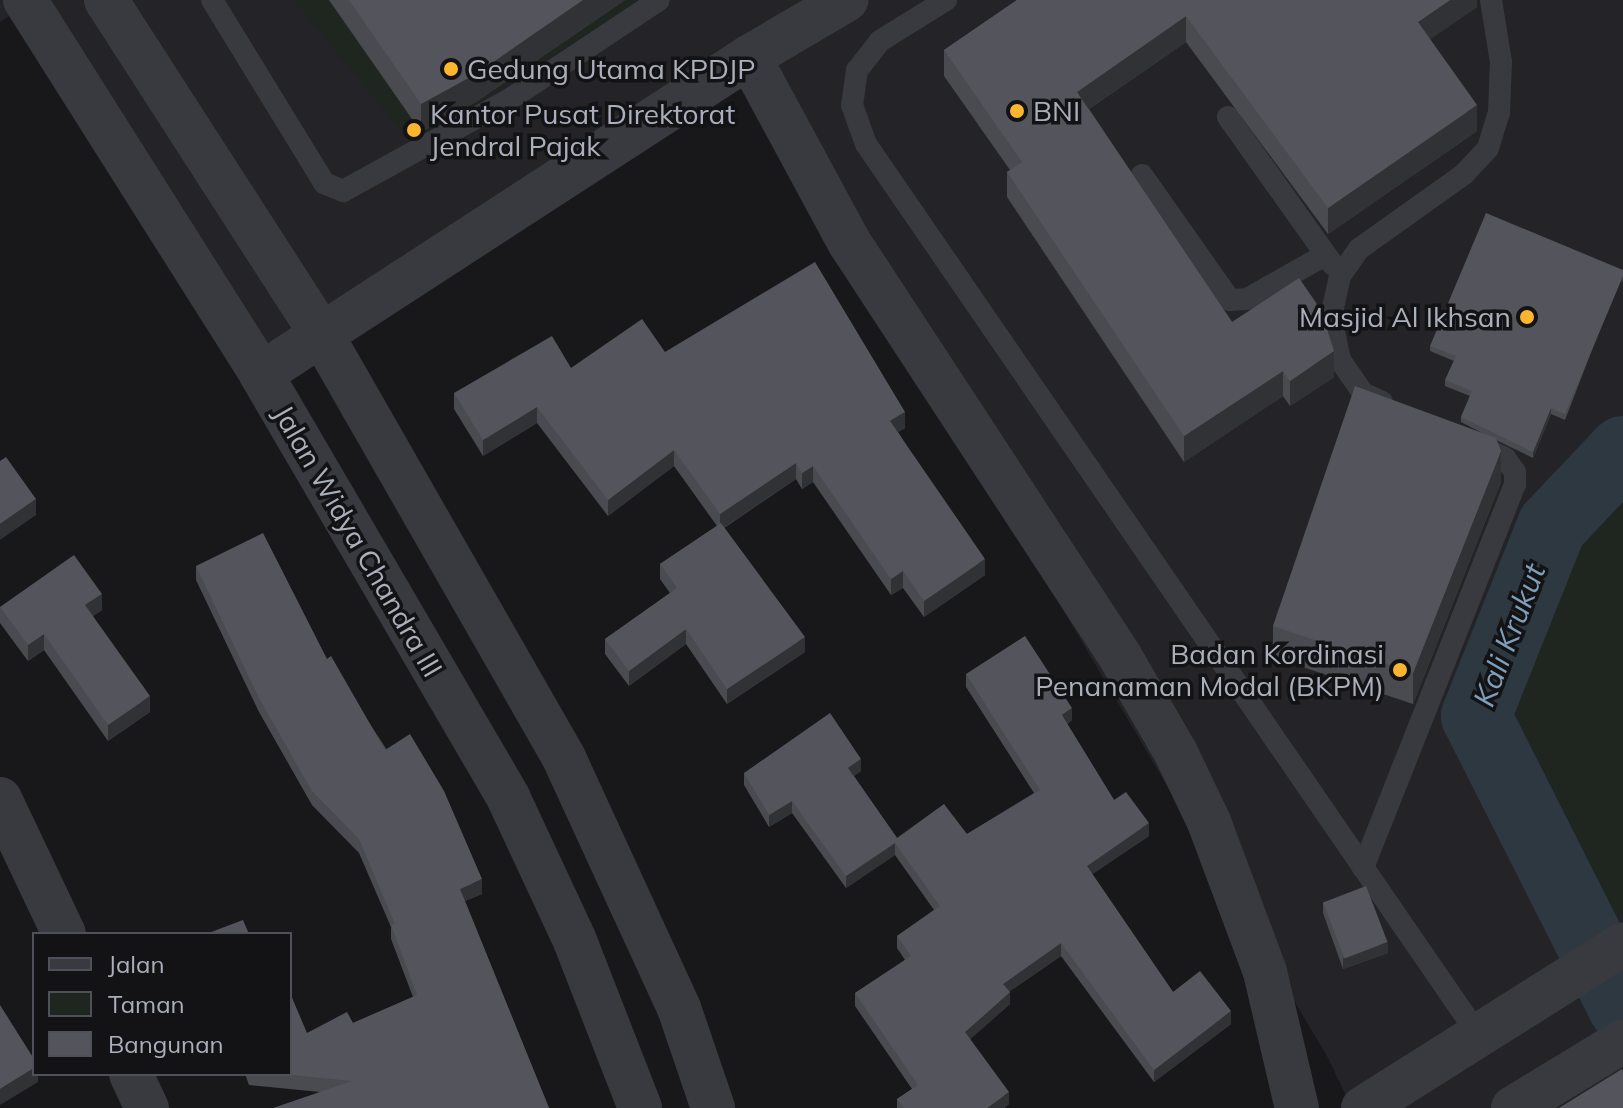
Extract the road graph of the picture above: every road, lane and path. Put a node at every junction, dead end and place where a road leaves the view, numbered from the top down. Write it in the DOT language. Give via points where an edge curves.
graph roads {
  1 [pos="25,0"];
  2 [pos="106,0"];
  3 [pos="212,0"];
  4 [pos="659,0"];
  5 [pos="846,0"];
  6 [pos="946,0"];
  7 [pos="1491,0"];
  8 [pos="749,57"];
  9 [pos="1228,117"];
  10 [pos="1142,175"];
  11 [pos="1325,255"];
  12 [pos="1340,276"];
  13 [pos="323,337"];
  14 [pos="261,374"];
  15 [pos="1402,410"];
  16 [pos="1454,433"];
  17 [pos="0,799"];
  18 [pos="1363,868"];
  19 [pos="63,932"];
  20 [pos="1623,944"];
  21 [pos="1479,1036"];
  22 [pos="1608,1051"];
  23 [pos="132,1076"];
  24 [pos="147,1108"];
  25 [pos="640,1108"];
  26 [pos="713,1108"];
  27 [pos="1297,1108"];
  28 [pos="1363,1108"];
  29 [pos="1513,1108"];
  1 -- 14 [label="street, Jalan Widya Chandra III"];
  2 -- 13 [label="street"];
  3 -- 4 [label="lane" via="324,183 343,191 507,101"];
  5 -- 8 [label="street"];
  6 -- 18 [label="lane" via="880,41 857,70 852,105 866,144"];
  7 -- 12 [label="lane" via="1501,62 1499,113 1488,148 1464,174 1359,249"];
  8 -- 13 [label="street"];
  8 -- 27 [label="street" via="849,242 1121,658 1176,753 1209,822 1265,972"];
  9 -- 11 [label="lane"];
  10 -- 11 [label="lane" via="1230,300 1247,299"];
  11 -- 12 [label="lane"];
  12 -- 15 [label="lane" via="1331,317 1340,360 1363,393"];
  13 -- 14 [label="street"];
  13 -- 26 [label="street" via="564,758 679,1008"];
  14 -- 25 [label="street, Jalan Widya Chandra III" via="508,797 575,941"];
  16 -- 18 [label="lane" via="1505,458 1515,472 1515,485"];
  17 -- 19 [label="street"];
  18 -- 21 [label="lane"];
  20 -- 21 [label="street"];
  21 -- 28 [label="street"];
  22 -- 29 [label="street"];
  23 -- 24 [label="street"];
}
